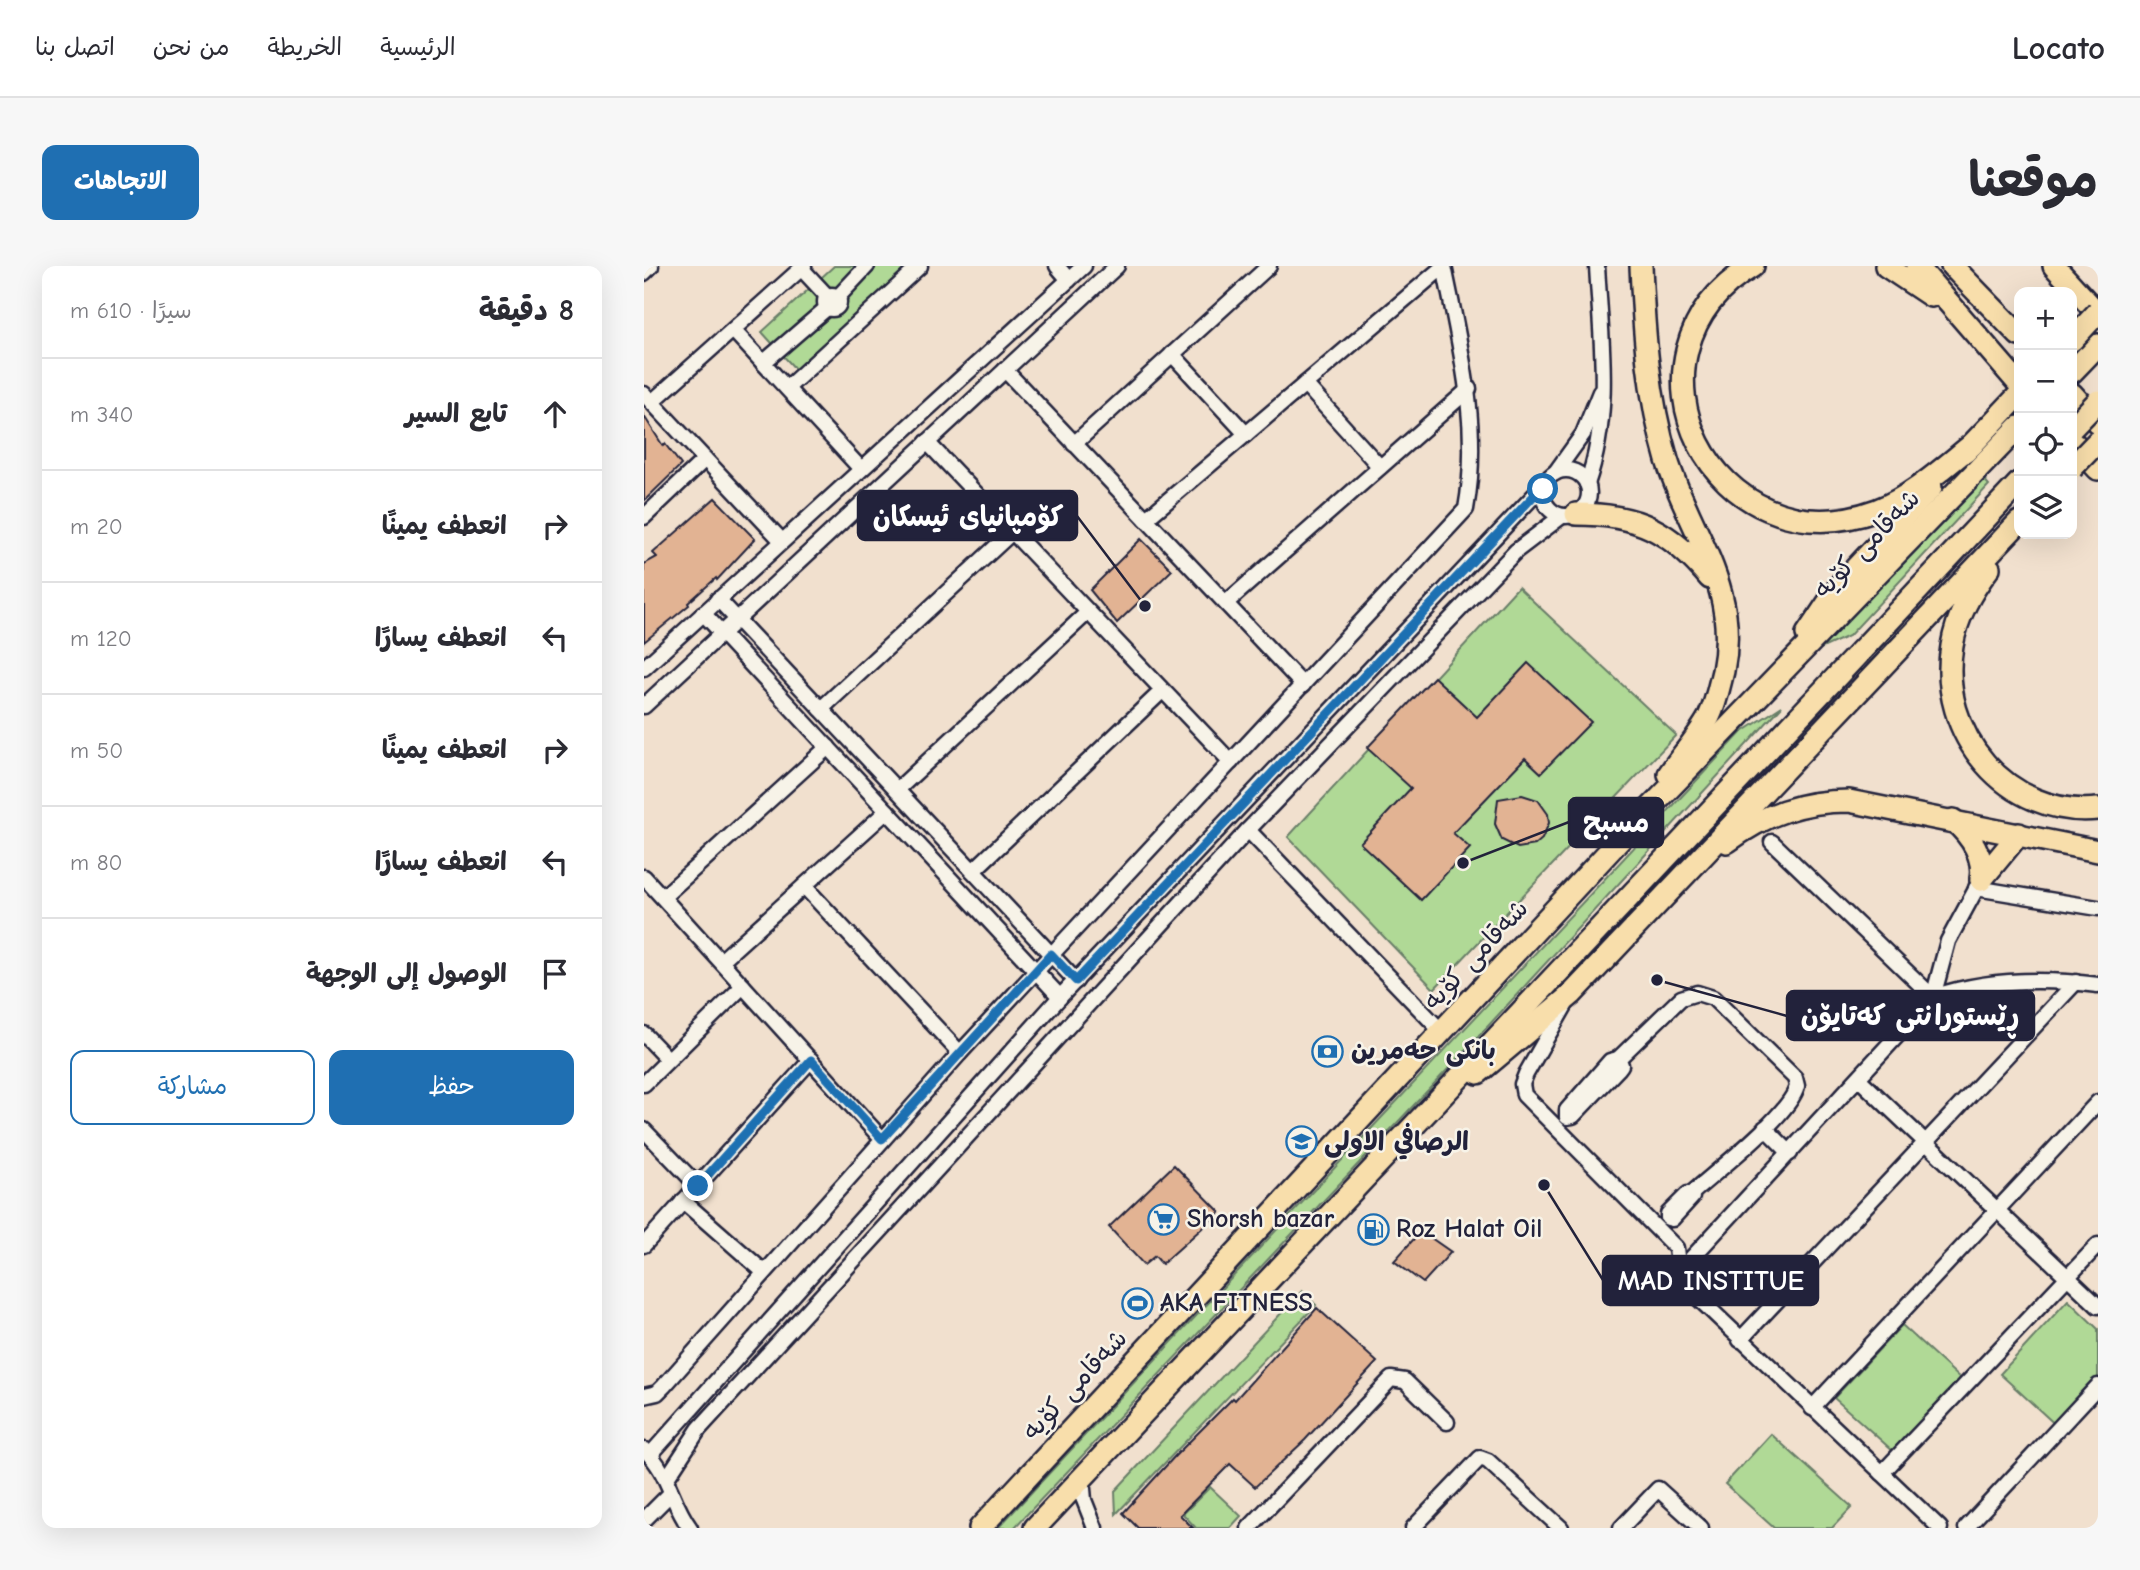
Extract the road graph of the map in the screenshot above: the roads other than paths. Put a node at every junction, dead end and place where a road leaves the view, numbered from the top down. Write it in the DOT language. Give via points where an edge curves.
graph roads {
  1 [pos="651,266"];
  2 [pos="867,266"];
  3 [pos="1057,266"];
  4 [pos="1084,266"];
  5 [pos="1116,266"];
  6 [pos="1269,266"];
  7 [pos="1597,266"];
  8 [pos="1641,266"];
  9 [pos="1753,266"];
  10 [pos="1886,266"];
  11 [pos="1917,266"];
  12 [pos="1952,266"];
  13 [pos="2054,266"];
  14 [pos="803,267"];
  15 [pos="915,267"];
  16 [pos="644,273"];
  17 [pos="1069,280"];
  18 [pos="832,302"];
  19 [pos="2098,313"];
  20 [pos="854,327"];
  21 [pos="733,330"];
  22 [pos="2014,330"];
  23 [pos="1972,331"];
  24 [pos="2077,335"];
  25 [pos="2098,345"];
  26 [pos="1172,354"];
  27 [pos="763,363"];
  28 [pos="2077,367"];
  29 [pos="1005,370"];
  30 [pos="1603,373"];
  31 [pos="2014,378"];
  32 [pos="1305,384"];
  33 [pos="787,388"];
  34 [pos="1469,388"];
  35 [pos="648,398"];
  36 [pos="2014,400"];
  37 [pos="2077,400"];
  38 [pos="2098,401"];
  39 [pos="2077,423"];
  40 [pos="2098,423"];
  41 [pos="2014,431"];
  42 [pos="1246,434"];
  43 [pos="2098,441"];
  44 [pos="927,442"];
  45 [pos="1074,444"];
  46 [pos="1973,444"];
  47 [pos="2077,446"];
  48 [pos="705,459"];
  49 [pos="2077,463"];
  50 [pos="1380,467"];
  51 [pos="861,469"];
  52 [pos="2098,469"];
  53 [pos="1550,478"];
  54 [pos="1587,484"];
  55 [pos="2014,488"];
  56 [pos="1569,515"];
  57 [pos="644,517"];
  58 [pos="1146,519"];
  59 [pos="2014,529"];
  60 [pos="2014,531"];
  61 [pos="1011,533"];
  62 [pos="782,541"];
  63 [pos="1722,592"];
  64 [pos="718,599"];
  65 [pos="1226,603"];
  66 [pos="704,613"];
  67 [pos="1087,613"];
  68 [pos="737,620"];
  69 [pos="722,634"];
  70 [pos="1791,662"];
  71 [pos="644,668"];
  72 [pos="1303,685"];
  73 [pos="1162,691"];
  74 [pos="644,706"];
  75 [pos="821,709"];
  76 [pos="828,747"];
  77 [pos="1231,762"];
  78 [pos="897,790"];
  79 [pos="2098,809"];
  80 [pos="887,811"];
  81 [pos="1953,820"];
  82 [pos="1248,830"];
  83 [pos="1629,830"];
  84 [pos="2019,834"];
  85 [pos="1772,842"];
  86 [pos="2098,851"];
  87 [pos="1691,869"];
  88 [pos="973,871"];
  89 [pos="644,877"];
  90 [pos="1979,884"];
  91 [pos="804,886"];
  92 [pos="663,897"];
  93 [pos="2098,908"];
  94 [pos="1051,954"];
  95 [pos="721,961"];
  96 [pos="1036,971"];
  97 [pos="1076,981"];
  98 [pos="2076,982"];
  99 [pos="743,985"];
  100 [pos="2098,985"];
  101 [pos="1572,994"];
  102 [pos="1060,997"];
  103 [pos="1933,997"];
  104 [pos="1442,1032"];
  105 [pos="644,1034"];
  106 [pos="960,1053"];
  107 [pos="668,1059"];
  108 [pos="1618,1059"];
  109 [pos="811,1060"];
  110 [pos="1859,1079"];
  111 [pos="644,1084"];
  112 [pos="2098,1102"];
  113 [pos="1421,1118"];
  114 [pos="1765,1128"];
  115 [pos="644,1130"];
  116 [pos="882,1139"];
  117 [pos="1926,1143"];
  118 [pos="1790,1153"];
  119 [pos="698,1186"];
  120 [pos="1691,1194"];
  121 [pos="683,1201"];
  122 [pos="1998,1211"];
  123 [pos="644,1245"];
  124 [pos="2098,1245"];
  125 [pos="764,1272"];
  126 [pos="1675,1276"];
  127 [pos="2068,1277"];
  128 [pos="2098,1306"];
  129 [pos="1740,1340"];
  130 [pos="2098,1386"];
  131 [pos="644,1396"];
  132 [pos="1812,1408"];
  133 [pos="1447,1422"];
  134 [pos="647,1452"];
  135 [pos="1882,1473"];
  136 [pos="667,1478"];
  137 [pos="1082,1478"];
  138 [pos="671,1493"];
  139 [pos="644,1520"];
  140 [pos="690,1528"];
  141 [pos="980,1528"];
  142 [pos="1035,1528"];
  143 [pos="1095,1528"];
  144 [pos="1249,1528"];
  145 [pos="1413,1528"];
  146 [pos="1561,1528"];
  147 [pos="1621,1528"];
  148 [pos="1701,1528"];
  149 [pos="1940,1528"];
  150 [pos="1966,1528"];
  1 -- 16 [label="street"];
  2 -- 18 [label="street"];
  3 -- 17 [label="street"];
  4 -- 17 [label="street"];
  5 -- 29 [label="street"];
  6 -- 26 [label="street"];
  7 -- 30 [label="street"];
  8 -- 63 [label="highway" via="1645,356 1660,435"];
  9 -- 46 [label="highway" via="1716,295 1699,320 1688,347 1684,376 1685,404 1696,440 1714,470 1738,493 1797,520 1858,516 1914,490"];
  10 -- 23 [label="highway" via="1915,283"];
  11 -- 23 [label="highway"];
  12 -- 22 [label="highway"];
  13 -- 19 [label="highway"];
  14 -- 18 [label="street"];
  14 -- 21 [label="street"];
  15 -- 20 [label="street"];
  17 -- 51 [label="street"];
  18 -- 20 [label="street"];
  18 -- 27 [label="street"];
  19 -- 24 [label="highway, bridge"];
  20 -- 33 [label="street"];
  21 -- 27 [label="street"];
  21 -- 35 [label="street"];
  23 -- 31 [label="highway"];
  25 -- 28 [label="highway"];
  26 -- 42 [label="street"];
  26 -- 45 [label="street"];
  27 -- 33 [label="street"];
  29 -- 44 [label="street"];
  29 -- 45 [label="street"];
  30 -- 53 [label="street" via="1590,419"];
  30 -- 54 [label="street" via="1602,429"];
  32 -- 34 [label="street" via="1444,266"];
  32 -- 42 [label="street"];
  32 -- 50 [label="street"];
  33 -- 51 [label="street"];
  34 -- 50 [label="street"];
  34 -- 72 [label="street" via="1466,509"];
  35 -- 48 [label="street"];
  36 -- 46 [label="highway"];
  37 -- 40 [label="highway"];
  38 -- 39 [label="highway, bridge"];
  41 -- 70 [label="highway, شەقامی کۆیە"];
  42 -- 58 [label="street"];
  43 -- 49 [label="highway, bridge"];
  44 -- 61 [label="street"];
  44 -- 68 [label="street"];
  45 -- 58 [label="street"];
  46 -- 70 [label="highway" via="1840,585"];
  47 -- 52 [label="highway"];
  48 -- 57 [label="street"];
  48 -- 62 [label="street"];
  50 -- 65 [label="street"];
  51 -- 62 [label="street"];
  53 -- 54 [label="street" via="1570,470"];
  53 -- 56 [label="street" via="1544,501 1551,511"];
  53 -- 97 [label="street"];
  54 -- 56 [label="street" via="1589,498"];
  55 -- 113 [label="highway"];
  56 -- 63 [label="highway" via="1624,517 1655,528 1692,557"];
  56 -- 82 [label="street" via="1516,551"];
  58 -- 65 [label="street"];
  59 -- 87 [label="highway"];
  60 -- 79 [label="highway" via="1969,597 1959,621 1950,672 1959,723 1979,758 2008,786 2045,804"];
  61 -- 67 [label="street"];
  61 -- 75 [label="street"];
  62 -- 64 [label="street"];
  63 -- 83 [label="highway" via="1727,642 1718,694 1709,716"];
  64 -- 66 [label="street"];
  64 -- 68 [label="street"];
  65 -- 72 [label="street"];
  66 -- 69 [label="street"];
  66 -- 71 [label="street"];
  67 -- 73 [label="street"];
  67 -- 78 [label="street"];
  68 -- 69 [label="street"];
  68 -- 75 [label="street"];
  69 -- 74 [label="street"];
  69 -- 76 [label="street"];
  70 -- 83 [label="highway, شەقامی کۆیە"];
  72 -- 77 [label="street"];
  73 -- 77 [label="street"];
  73 -- 88 [label="street"];
  75 -- 78 [label="street"];
  76 -- 80 [label="street"];
  76 -- 92 [label="street"];
  77 -- 94 [label="street"];
  78 -- 88 [label="street"];
  80 -- 91 [label="street"];
  80 -- 96 [label="street"];
  81 -- 84 [label="highway"];
  81 -- 87 [label="highway" via="1867,803 1812,803 1761,820"];
  81 -- 90 [label="highway" via="1974,844 1981,862"];
  82 -- 104 [label="street"];
  82 -- 136 [label="street" via="699,1429"];
  83 -- 104 [label="highway, شەقامی کۆیە"];
  84 -- 86 [label="highway"];
  84 -- 90 [label="highway"];
  85 -- 103 [label="street"];
  87 -- 101 [label="highway"];
  88 -- 94 [label="street"];
  89 -- 92 [label="street"];
  90 -- 93 [label="street"];
  90 -- 103 [label="street" via="1948,941"];
  91 -- 95 [label="street"];
  91 -- 106 [label="street"];
  92 -- 95 [label="street"];
  94 -- 96 [label="street"];
  94 -- 97 [label="street"];
  95 -- 99 [label="street"];
  96 -- 102 [label="street"];
  96 -- 106 [label="street"];
  97 -- 102 [label="street"];
  98 -- 100 [label="street"];
  98 -- 103 [label="street" via="1965,986"];
  98 -- 117 [label="street"];
  99 -- 107 [label="street"];
  99 -- 109 [label="street"];
  101 -- 113 [label="highway"];
  101 -- 126 [label="street" via="1526,1074 1524,1094 1676,1248"];
  102 -- 134 [label="street"];
  103 -- 110 [label="street"];
  104 -- 141 [label="highway, شەقامی کۆیە"];
  105 -- 107 [label="street"];
  106 -- 116 [label="street"];
  107 -- 111 [label="street"];
  108 -- 114 [label="street" via="1681,998 1705,994 1795,1078 1796,1094"];
  109 -- 116 [label="street"];
  109 -- 119 [label="street"];
  110 -- 117 [label="street"];
  110 -- 118 [label="street"];
  112 -- 122 [label="street"];
  113 -- 137 [label="highway"];
  114 -- 118 [label="street"];
  114 -- 120 [label="street"];
  115 -- 119 [label="street"];
  116 -- 125 [label="street"];
  117 -- 122 [label="street"];
  117 -- 129 [label="street"];
  118 -- 126 [label="street"];
  119 -- 121 [label="street"];
  121 -- 123 [label="street"];
  121 -- 125 [label="street"];
  122 -- 127 [label="street"];
  122 -- 132 [label="street"];
  124 -- 127 [label="street"];
  125 -- 131 [label="street" via="664,1387"];
  126 -- 129 [label="street"];
  127 -- 128 [label="street"];
  127 -- 135 [label="street"];
  129 -- 132 [label="street"];
  130 -- 150 [label="street"];
  132 -- 135 [label="street"];
  133 -- 144 [label="street" via="1405,1381 1391,1379"];
  134 -- 136 [label="street"];
  135 -- 149 [label="street"];
  136 -- 138 [label="street"];
  137 -- 142 [label="highway"];
  137 -- 143 [label="street" via="1084,1500"];
  138 -- 139 [label="street"];
  138 -- 140 [label="street"];
  145 -- 146 [label="street" via="1480,1458"];
  147 -- 148 [label="street" via="1658,1489"];
}
